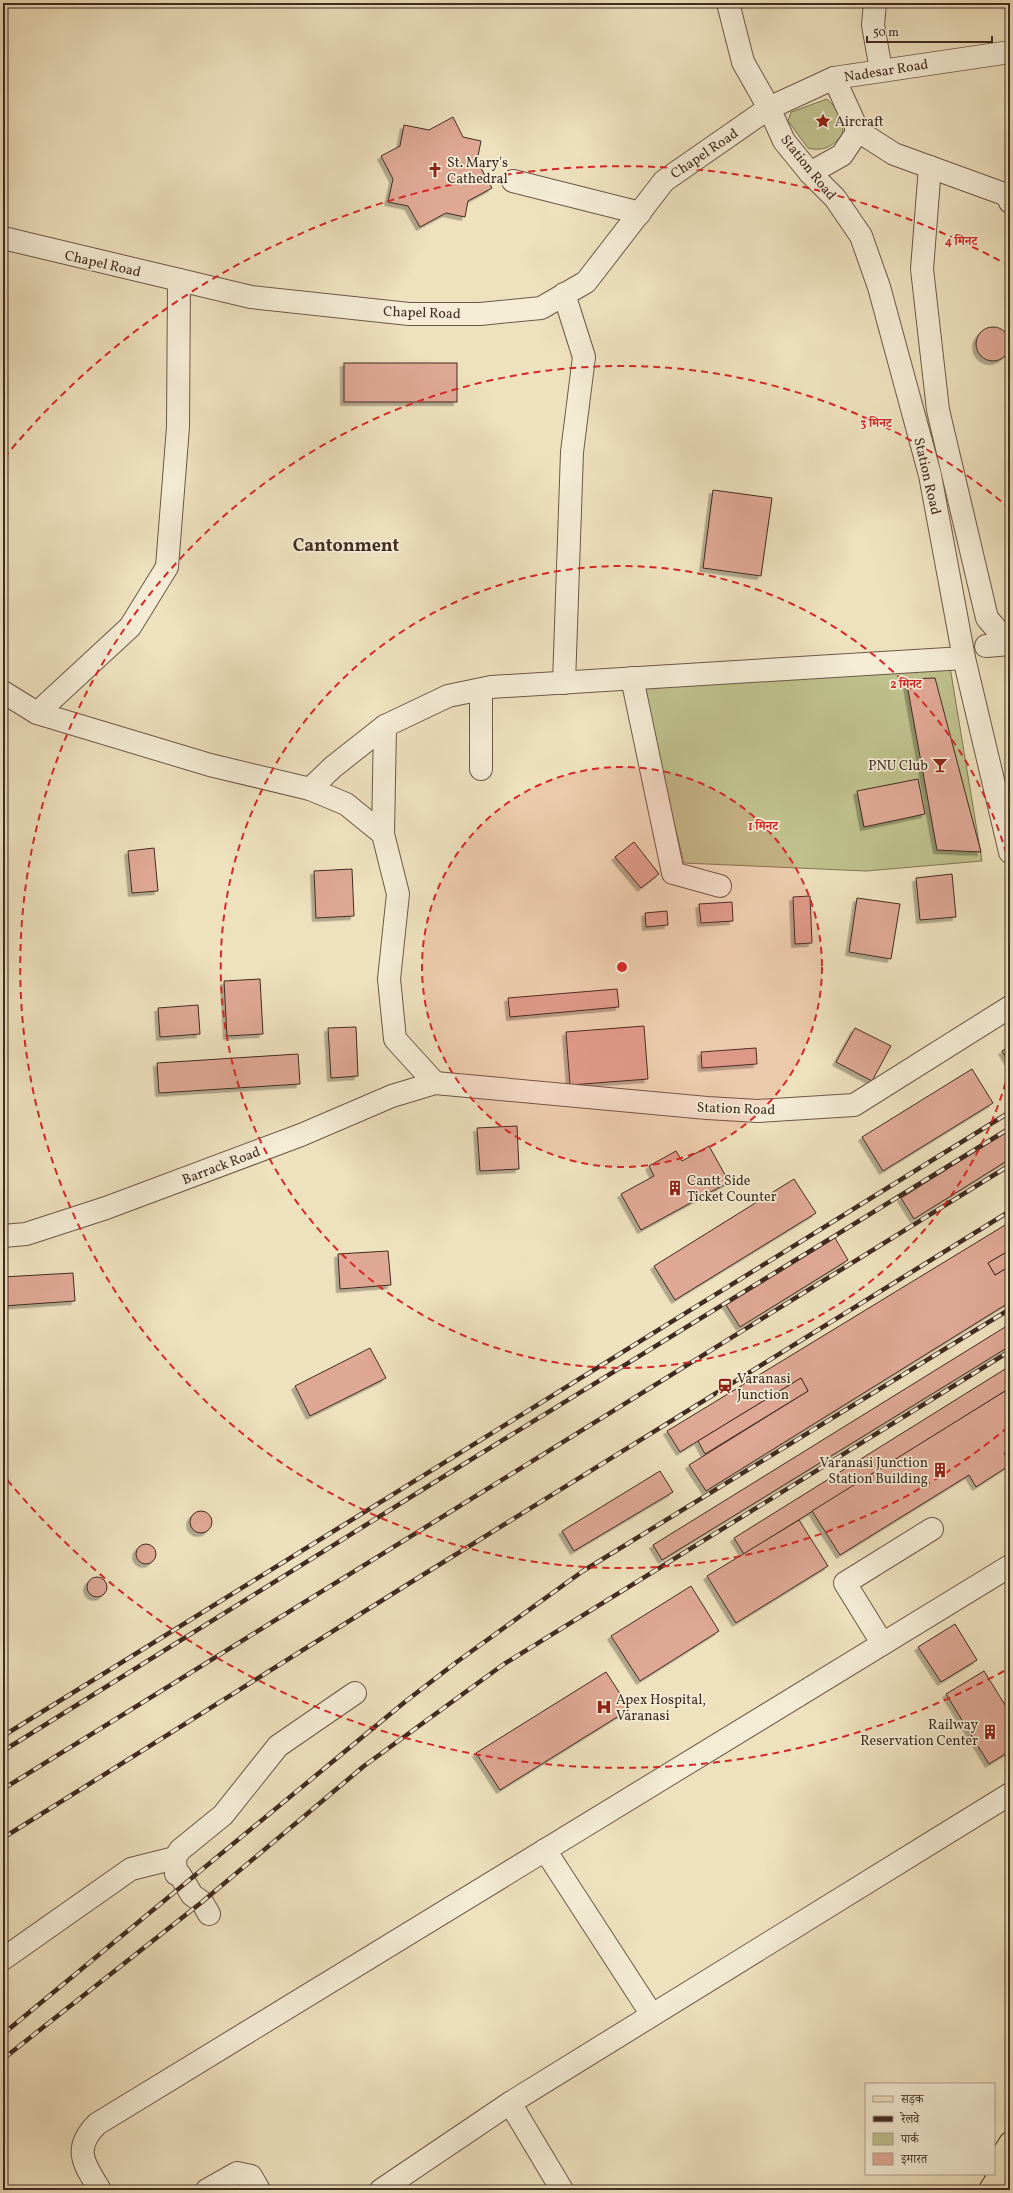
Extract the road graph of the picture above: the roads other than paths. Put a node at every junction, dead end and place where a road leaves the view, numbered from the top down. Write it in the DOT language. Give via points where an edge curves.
graph roads {
  1 [pos="728,3"];
  2 [pos="875,3"];
  3 [pos="1010,52"];
  4 [pos="880,70"];
  5 [pos="834,78"];
  6 [pos="769,108"];
  7 [pos="858,130"];
  8 [pos="930,167"];
  9 [pos="810,173"];
  10 [pos="513,181"];
  11 [pos="1010,202"];
  12 [pos="640,213"];
  13 [pos="3,238"];
  14 [pos="179,280"];
  15 [pos="564,294"];
  16 [pos="1010,644"];
  17 [pos="986,646"];
  18 [pos="964,658"];
  19 [pos="632,678"];
  20 [pos="564,683"];
  21 [pos="481,690"];
  22 [pos="3,692"];
  23 [pos="37,713"];
  24 [pos="385,726"];
  25 [pos="481,769"];
  26 [pos="310,789"];
  27 [pos="383,834"];
  28 [pos="1010,852"];
  29 [pos="720,886"];
  30 [pos="1010,1007"];
  31 [pos="435,1083"];
  32 [pos="3,1236"];
  33 [pos="932,1529"];
  34 [pos="1010,1566"];
  35 [pos="882,1643"];
  36 [pos="355,1693"];
  37 [pos="1010,1794"];
  38 [pos="545,1850"];
  39 [pos="175,1858"];
  40 [pos="209,1914"];
  41 [pos="3,1959"];
  42 [pos="652,2015"];
  43 [pos="510,2103"];
  44 [pos="1010,2143"];
  45 [pos="1010,2159"];
  46 [pos="995,2167"];
  47 [pos="990,2175"];
  48 [pos="100,2190"];
  49 [pos="207,2190"];
  50 [pos="259,2190"];
  51 [pos="381,2190"];
  52 [pos="562,2190"];
  53 [pos="981,2190"];
  54 [pos="990,2190"];
  1 -- 6 [label="street, Station Road" via="743,62"];
  2 -- 4 [label="street" via="874,25"];
  3 -- 4 [label="street, Nadesar Road"];
  4 -- 5 [label="street, Nadesar Road"];
  5 -- 6 [label="street, Nadesar Road"];
  5 -- 7 [label="street"];
  6 -- 9 [label="street, Station Road" via="784,141"];
  6 -- 12 [label="street, Chapel Road" via="664,181"];
  7 -- 8 [label="street" via="894,154"];
  7 -- 9 [label="street" via="842,155"];
  8 -- 11 [label="street" via="1007,195"];
  8 -- 16 [label="street" via="922,270 938,410 987,618"];
  9 -- 18 [label="street, Station Road" via="835,198 861,236 879,287 930,476"];
  10 -- 12 [label="street"];
  12 -- 15 [label="street, Chapel Road" via="586,282"];
  13 -- 14 [label="street, Chapel Road"];
  14 -- 15 [label="street, Chapel Road" via="251,297 409,314 480,314 541,308"];
  14 -- 23 [label="street" via="178,427 167,567 130,627"];
  15 -- 20 [label="street" via="584,356 572,452"];
  16 -- 17 [label="street"];
  18 -- 19 [label="street"];
  18 -- 28 [label="street, Station Road"];
  19 -- 20 [label="street"];
  19 -- 29 [label="street" via="673,873"];
  20 -- 21 [label="street"];
  21 -- 24 [label="street" via="448,696"];
  21 -- 25 [label="street"];
  22 -- 23 [label="street"];
  23 -- 26 [label="street" via="210,765"];
  24 -- 26 [label="street" via="333,767"];
  24 -- 27 [label="street"];
  26 -- 27 [label="street" via="346,804"];
  27 -- 31 [label="street" via="398,894 389,978 395,1039"];
  30 -- 31 [label="street, Station Road" via="854,1105 758,1110 707,1108"];
  31 -- 32 [label="street, Barrack Road" via="392,1096 301,1135 106,1208 26,1234"];
  33 -- 35 [label="street" via="844,1583"];
  34 -- 35 [label="street"];
  35 -- 38 [label="street"];
  36 -- 39 [label="street" via="278,1746 223,1815 180,1850"];
  37 -- 42 [label="street"];
  38 -- 42 [label="street"];
  38 -- 48 [label="street" via="97,2124 83,2142 82,2154"];
  39 -- 40 [label="street" via="176,1874 180,1874 186,1883 197,1890"];
  39 -- 41 [label="street" via="131,1869"];
  42 -- 43 [label="street"];
  43 -- 51 [label="street"];
  43 -- 52 [label="street"];
  44 -- 46 [label="main road"];
  45 -- 54 [label="main road"];
  47 -- 53 [label="main road"];
  49 -- 50 [label="street" via="237,2173 251,2176"];
}
